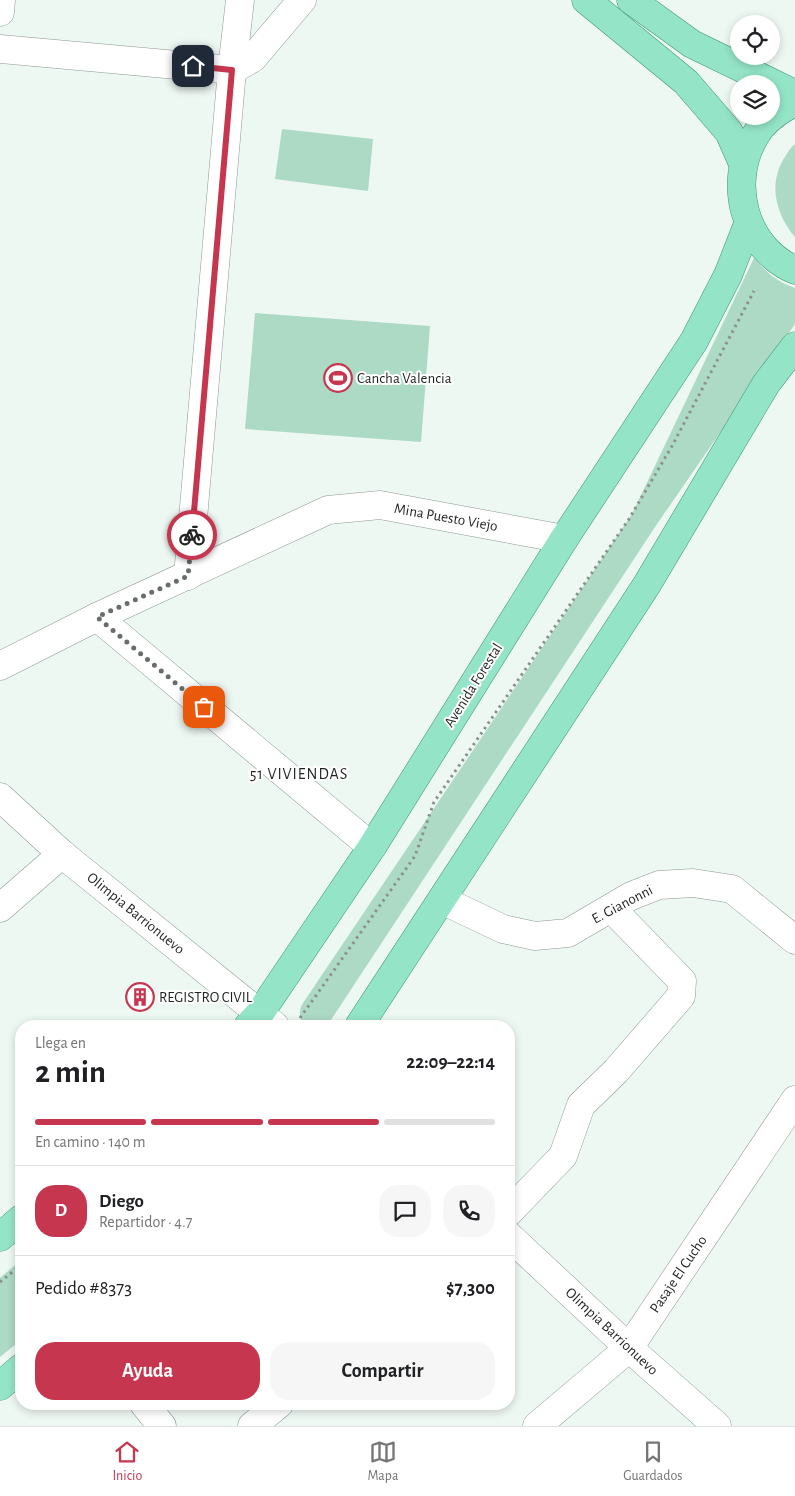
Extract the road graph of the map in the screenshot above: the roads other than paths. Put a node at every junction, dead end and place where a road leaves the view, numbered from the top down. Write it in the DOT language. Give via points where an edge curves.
graph roads {
  1 [pos="1,0"];
  2 [pos="240,0"];
  3 [pos="302,0"];
  4 [pos="586,0"];
  5 [pos="631,0"];
  6 [pos="0,12"];
  7 [pos="0,49"];
  8 [pos="232,70"];
  9 [pos="795,94"];
  10 [pos="795,102"];
  11 [pos="743,164"];
  12 [pos="748,224"];
  13 [pos="795,270"];
  14 [pos="795,346"];
  15 [pos="564,538"];
  16 [pos="188,576"];
  17 [pos="97,617"];
  18 [pos="0,666"];
  19 [pos="0,797"];
  20 [pos="372,847"];
  21 [pos="62,854"];
  22 [pos="442,900"];
  23 [pos="0,908"];
  24 [pos="611,908"];
  25 [pos="795,940"];
  26 [pos="269,1020"];
  27 [pos="271,1020"];
  28 [pos="363,1020"];
  29 [pos="795,1100"];
  30 [pos="515,1206"];
  31 [pos="15,1224"];
  32 [pos="0,1237"];
  33 [pos="515,1242"];
  34 [pos="629,1348"];
  35 [pos="15,1373"];
  36 [pos="0,1386"];
  37 [pos="149,1410"];
  38 [pos="272,1410"];
  39 [pos="162,1426"];
  40 [pos="252,1426"];
  41 [pos="537,1426"];
  42 [pos="717,1426"];
  1 -- 6 [label="street"];
  2 -- 8 [label="street"];
  3 -- 8 [label="street" via="252,58"];
  4 -- 11 [label="main road" via="686,82 729,132"];
  5 -- 9 [label="main road" via="692,44"];
  7 -- 8 [label="street"];
  8 -- 16 [label="street"];
  10 -- 11 [label="main road" via="776,112 755,136"];
  11 -- 12 [label="main road" via="740,194"];
  12 -- 13 [label="main road" via="765,249"];
  12 -- 15 [label="main road, Avenida Forestal" via="728,275 694,341"];
  14 -- 22 [label="main road" via="766,384 646,586"];
  15 -- 16 [label="street, Mina Puesto Viejo" via="380,506 328,510"];
  15 -- 20 [label="main road, Avenida Forestal"];
  16 -- 17 [label="street"];
  17 -- 18 [label="street"];
  17 -- 20 [label="street"];
  19 -- 21 [label="street, Olimpia Barrionuevo"];
  20 -- 27 [label="main road, Avenida Forestal"];
  21 -- 23 [label="street"];
  21 -- 26 [label="street, Olimpia Barrionuevo"];
  22 -- 24 [label="street, E. Gianonni" via="503,929 535,936 568,933"];
  22 -- 28 [label="main road"];
  24 -- 25 [label="street, E. Gianonni" via="658,885 693,883 732,889"];
  24 -- 30 [label="street" via="682,981 681,996 581,1106 563,1156"];
  29 -- 34 [label="street, Pasaje El Cucho"];
  31 -- 32 [label="main road"];
  33 -- 34 [label="street, Olimpia Barrionuevo"];
  34 -- 41 [label="street, Pasaje El Cucho"];
  34 -- 42 [label="street, Olimpia Barrionuevo"];
  35 -- 36 [label="main road"];
  37 -- 39 [label="street"];
  38 -- 40 [label="street"];
}
